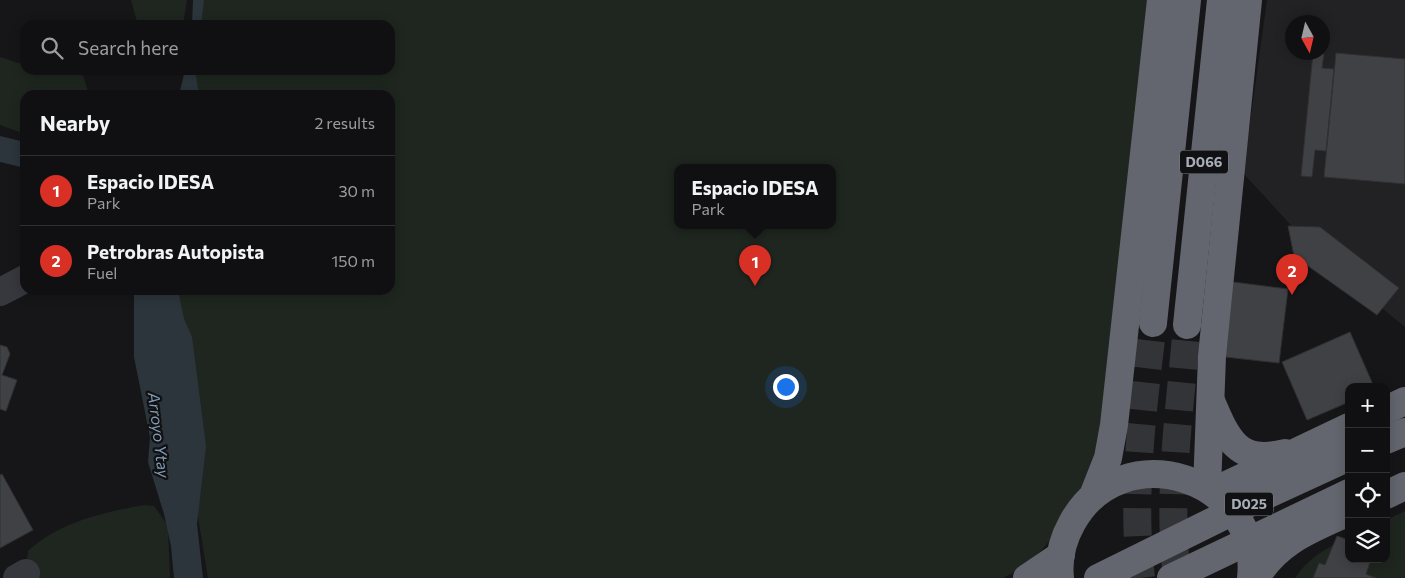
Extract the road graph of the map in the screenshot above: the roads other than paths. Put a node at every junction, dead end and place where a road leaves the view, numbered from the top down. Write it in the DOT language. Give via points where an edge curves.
graph roads {
  1 [pos="1161,0"];
  2 [pos="1186,0"];
  3 [pos="1221,0"];
  4 [pos="1248,0"];
  5 [pos="20,282"];
  6 [pos="0,292"];
  7 [pos="1153,323"];
  8 [pos="1187,325"];
  9 [pos="1209,398"];
  10 [pos="1405,401"];
  11 [pos="1390,408"];
  12 [pos="1347,428"];
  13 [pos="1405,432"];
  14 [pos="1390,438"];
  15 [pos="1301,449"];
  16 [pos="1345,459"];
  17 [pos="1405,468"];
  18 [pos="1390,474"];
  19 [pos="1405,486"];
  20 [pos="1210,490"];
  21 [pos="1390,493"];
  22 [pos="1345,495"];
  23 [pos="1093,496"];
  24 [pos="1345,514"];
  25 [pos="1060,566"];
  26 [pos="1027,578"];
  27 [pos="1098,578"];
  28 [pos="1171,578"];
  29 [pos="1251,578"];
  30 [pos="1256,578"];
  1 -- 23 [label="highway" via="1114,425 1108,458"];
  2 -- 7 [label="highway, D066"];
  3 -- 8 [label="highway, D066"];
  4 -- 9 [label="highway"];
  5 -- 6 [label="street"];
  9 -- 15 [label="highway" via="1234,446 1249,454 1271,457"];
  9 -- 20 [label="highway"];
  10 -- 11 [label="highway"];
  12 -- 15 [label="highway"];
  13 -- 14 [label="highway"];
  15 -- 20 [label="highway"];
  16 -- 27 [label="highway, D025, bridge"];
  17 -- 18 [label="highway"];
  19 -- 21 [label="highway"];
  20 -- 23 [label="highway" via="1183,478 1157,474 1123,479"];
  20 -- 29 [label="highway" via="1232,511 1245,535 1250,552"];
  22 -- 28 [label="highway, D025, bridge"];
  23 -- 25 [label="highway" via="1067,533"];
  24 -- 30 [label="highway" via="1294,537 1264,564"];
  25 -- 26 [label="highway"];
}
